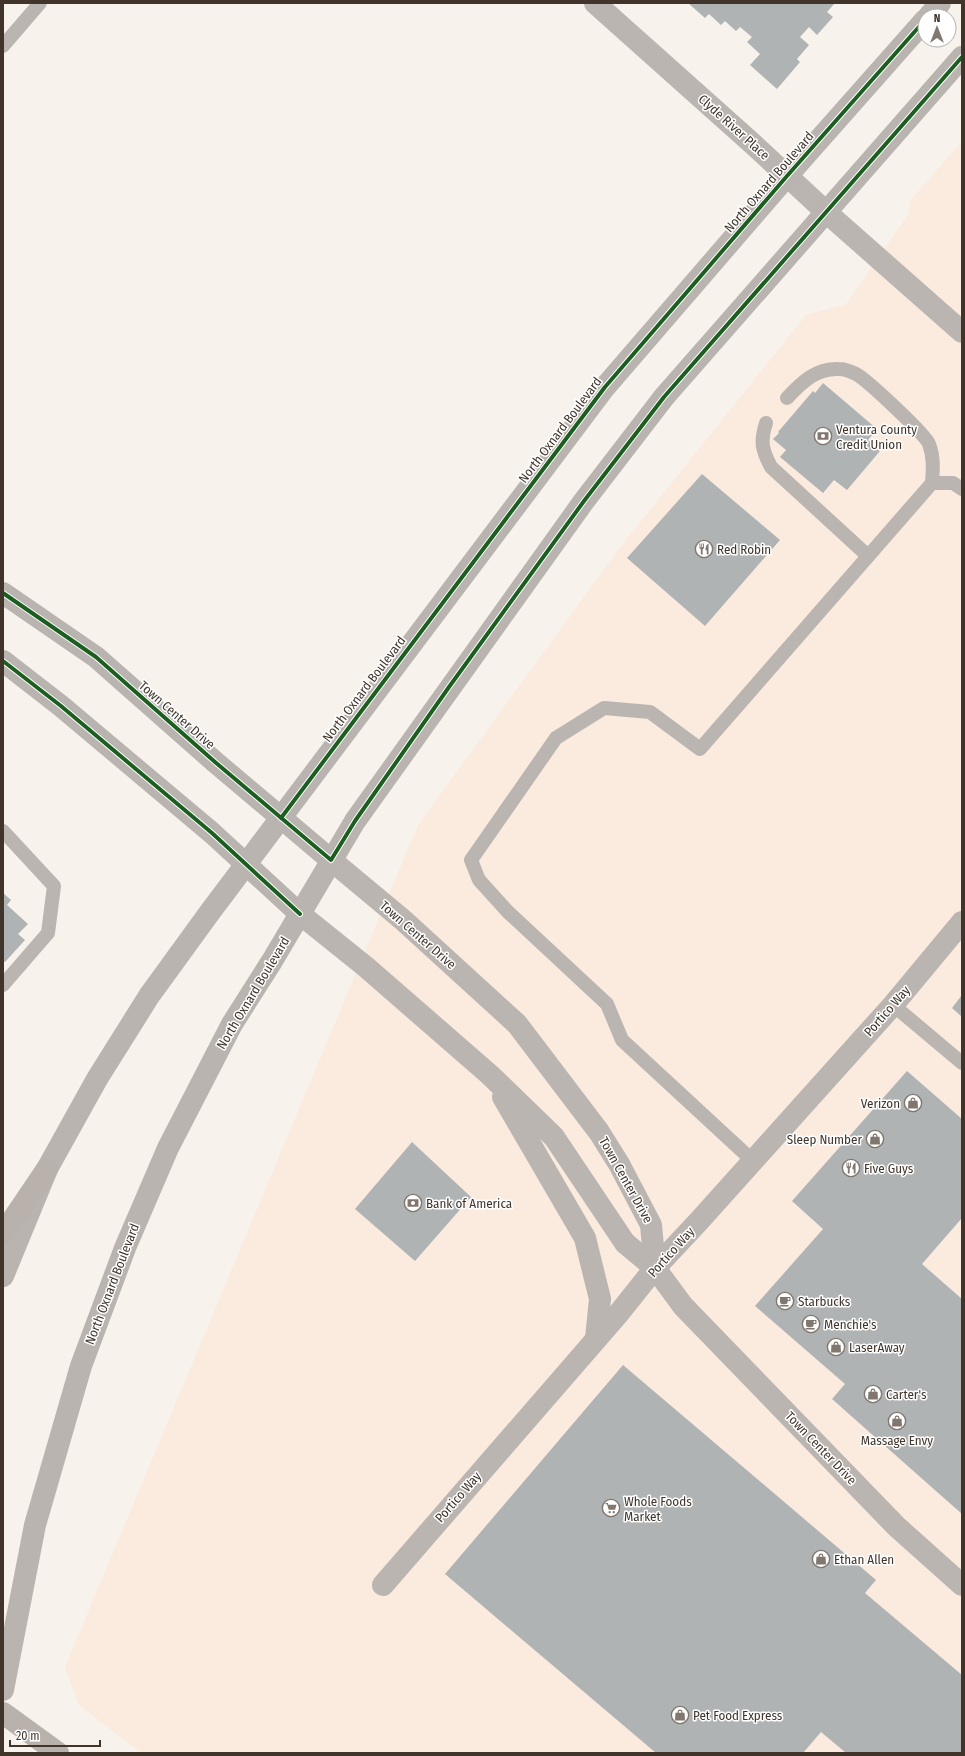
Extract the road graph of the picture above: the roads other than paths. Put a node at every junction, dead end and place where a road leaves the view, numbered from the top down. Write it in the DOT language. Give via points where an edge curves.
graph roads {
  1 [pos="40,3"];
  2 [pos="596,3"];
  3 [pos="917,29"];
  4 [pos="3,46"];
  5 [pos="962,57"];
  6 [pos="787,176"];
  7 [pos="826,212"];
  8 [pos="962,332"];
  9 [pos="788,398"];
  10 [pos="766,423"];
  11 [pos="932,483"];
  12 [pos="962,489"];
  13 [pos="868,556"];
  14 [pos="3,593"];
  15 [pos="3,661"];
  16 [pos="281,818"];
  17 [pos="3,831"];
  18 [pos="331,860"];
  19 [pos="246,863"];
  20 [pos="300,914"];
  21 [pos="962,922"];
  22 [pos="3,985"];
  23 [pos="893,1005"];
  24 [pos="962,1063"];
  25 [pos="490,1075"];
  26 [pos="753,1161"];
  27 [pos="47,1169"];
  28 [pos="3,1234"];
  29 [pos="655,1268"];
  30 [pos="3,1276"];
  31 [pos="596,1338"];
  32 [pos="383,1585"];
  33 [pos="962,1585"];
  34 [pos="3,1690"];
  35 [pos="3,1713"];
  36 [pos="58,1753"];
  1 -- 4 [label="lane"];
  2 -- 6 [label="street, Clyde River Place"];
  3 -- 6 [label="main road, North Oxnard Boulevard"];
  5 -- 7 [label="main road, North Oxnard Boulevard"];
  6 -- 7 [label="street, Clyde River Place"];
  6 -- 16 [label="main road, North Oxnard Boulevard" via="605,387"];
  7 -- 8 [label="street, Clyde River Place"];
  7 -- 18 [label="main road, North Oxnard Boulevard" via="664,397 584,501 354,821"];
  9 -- 11 [label="lane" via="803,381 820,371 840,369 857,374 915,426 928,442 934,463"];
  10 -- 13 [label="lane" via="762,437 764,454 771,467"];
  11 -- 12 [label="lane" via="953,483"];
  11 -- 13 [label="lane"];
  13 -- 26 [label="lane" via="700,749 650,712 604,708 556,738 471,860 479,880 508,912 607,1004 622,1040"];
  14 -- 16 [label="main road, Town Center Drive" via="96,657"];
  15 -- 19 [label="main road, Town Center Drive" via="61,706"];
  16 -- 18 [label="main road, Town Center Drive"];
  16 -- 19 [label="main road, North Oxnard Boulevard"];
  17 -- 22 [label="lane" via="54,886 48,934"];
  18 -- 20 [label="main road, North Oxnard Boulevard"];
  18 -- 29 [label="street, Town Center Drive" via="403,920 517,1024 599,1132 619,1164 651,1225"];
  19 -- 20 [label="main road, Town Center Drive"];
  19 -- 27 [label="main road, North Oxnard Boulevard" via="148,996 97,1079"];
  20 -- 25 [label="street, Town Center Drive" via="366,967"];
  20 -- 34 [label="main road, North Oxnard Boulevard" via="232,1024 168,1148 125,1248 81,1366 54,1455 35,1525"];
  21 -- 23 [label="street, Portico Way"];
  23 -- 24 [label="lane"];
  23 -- 26 [label="street, Portico Way"];
  25 -- 29 [label="street, Town Center Drive" via="554,1137 625,1243"];
  25 -- 31 [label="street, Town Center Drive" via="585,1238 600,1299"];
  26 -- 29 [label="street, Portico Way"];
  27 -- 28 [label="highway"];
  27 -- 30 [label="main road, North Oxnard Boulevard"];
  29 -- 31 [label="street, Portico Way"];
  29 -- 33 [label="street, Town Center Drive" via="683,1306 896,1526"];
  31 -- 32 [label="street, Portico Way"];
  35 -- 36 [label="highway"];
}
